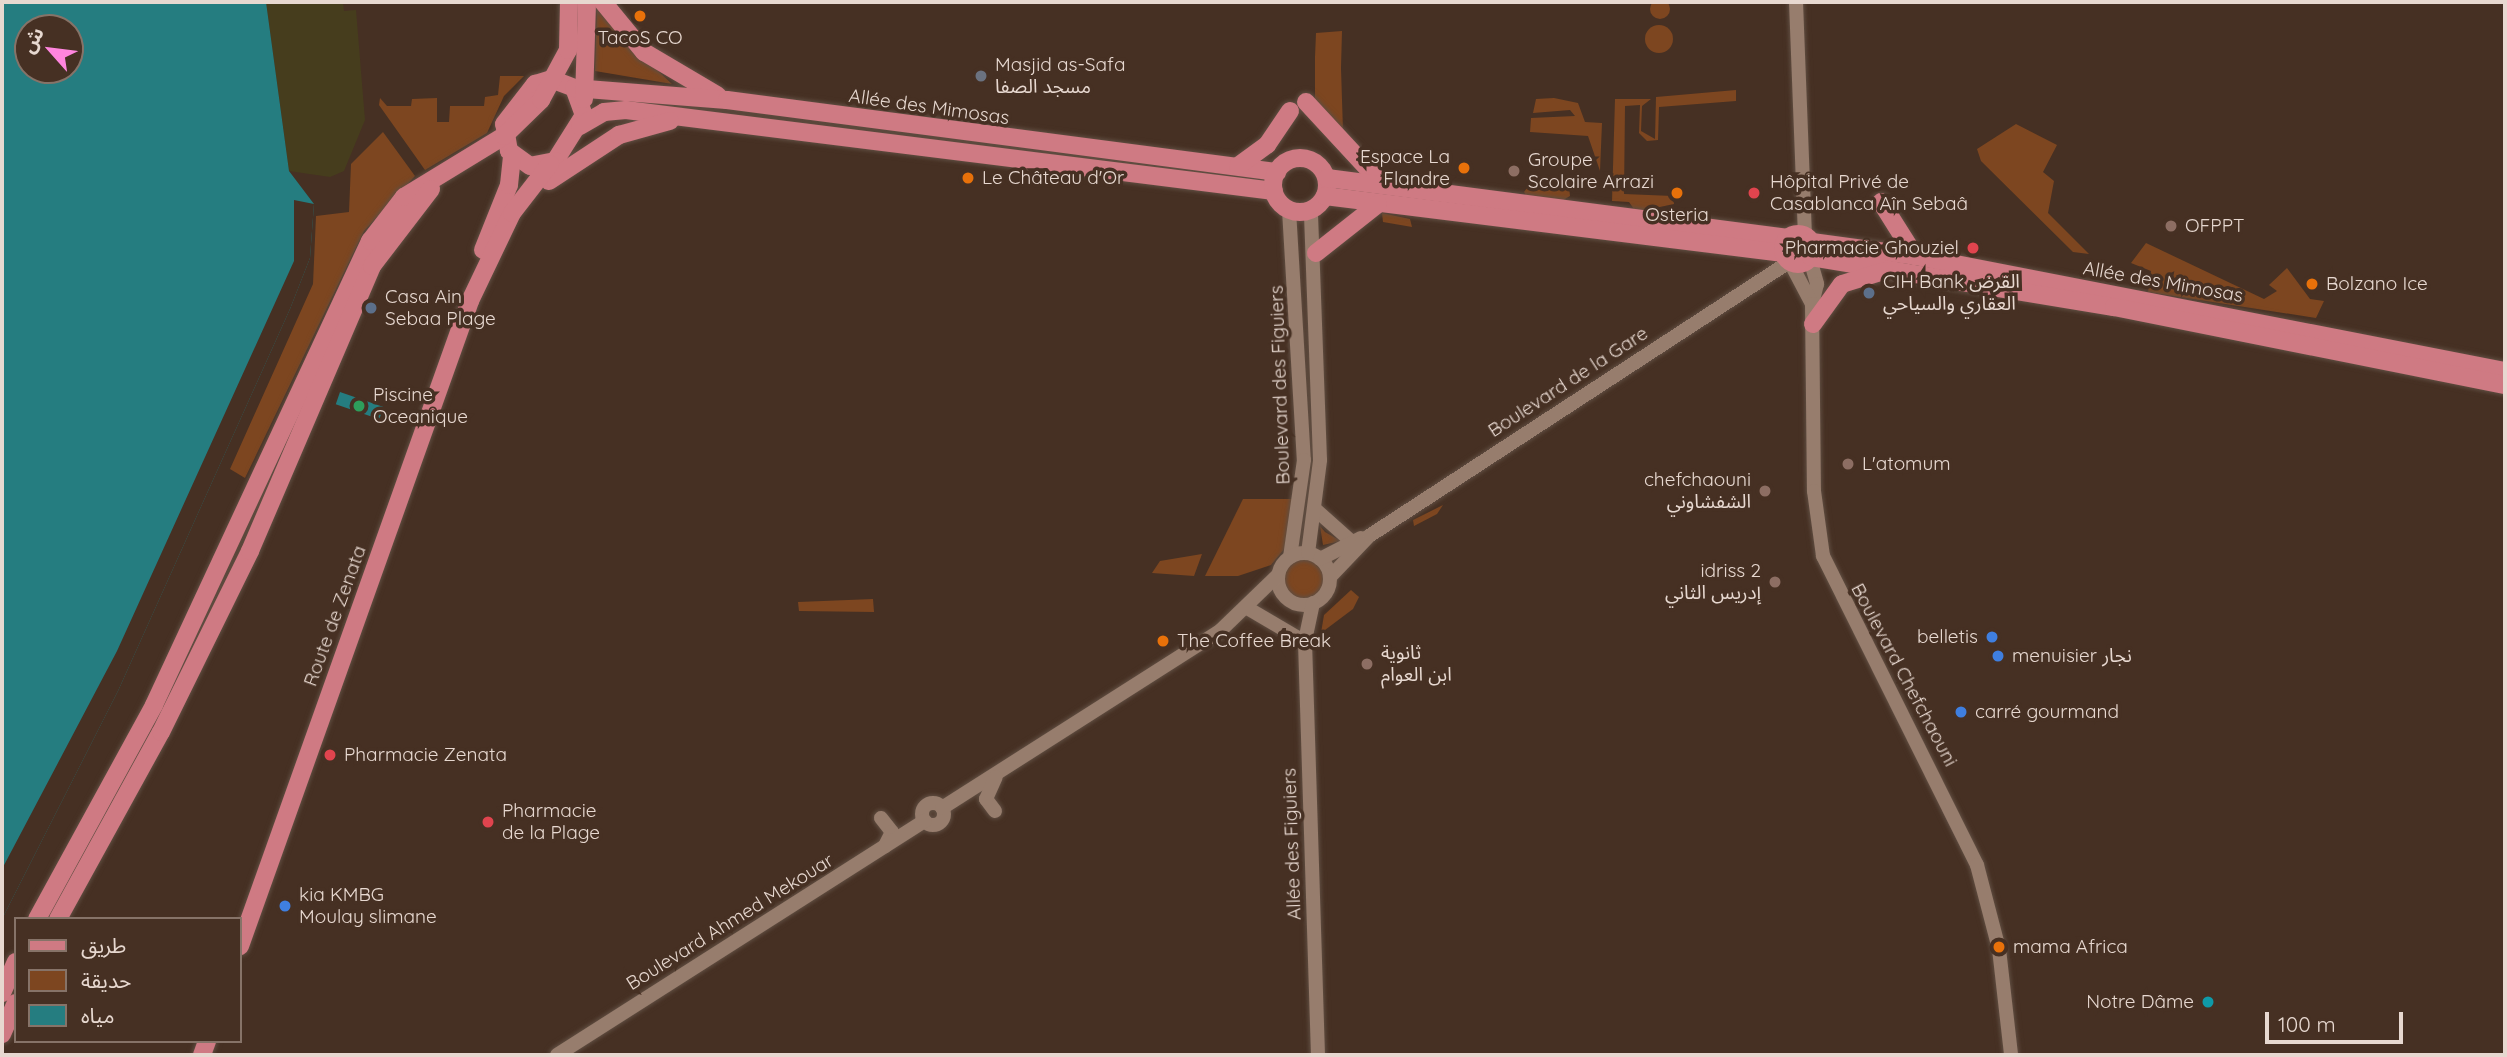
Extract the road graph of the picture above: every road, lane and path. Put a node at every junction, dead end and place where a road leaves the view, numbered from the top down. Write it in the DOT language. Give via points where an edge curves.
graph roads {
  1 [pos="561,2"];
  2 [pos="569,2"];
  3 [pos="578,2"];
  4 [pos="587,2"];
  5 [pos="603,2"];
  6 [pos="1796,2"];
  7 [pos="569,86"];
  8 [pos="727,100"];
  9 [pos="1306,102"];
  10 [pos="1290,111"];
  11 [pos="685,119"];
  12 [pos="580,126"];
  13 [pos="507,146"];
  14 [pos="550,164"];
  15 [pos="1238,166"];
  16 [pos="1277,172"];
  17 [pos="1382,184"];
  18 [pos="1326,187"];
  19 [pos="1274,191"];
  20 [pos="1881,202"];
  21 [pos="1378,204"];
  22 [pos="1289,210"];
  23 [pos="1311,211"];
  24 [pos="508,222"];
  25 [pos="1798,250"];
  26 [pos="1316,253"];
  27 [pos="1915,256"];
  28 [pos="1892,269"];
  29 [pos="470,301"];
  30 [pos="1813,324"];
  31 [pos="2505,371"];
  32 [pos="2505,385"];
  33 [pos="1316,510"];
  34 [pos="1369,536"];
  35 [pos="1352,541"];
  36 [pos="1314,556"];
  37 [pos="1290,557"];
  38 [pos="1278,575"];
  39 [pos="1330,577"];
  40 [pos="1290,601"];
  41 [pos="1314,603"];
  42 [pos="1249,609"];
  43 [pos="1305,637"];
  44 [pos="999,773"];
  45 [pos="995,811"];
  46 [pos="881,818"];
  47 [pos="885,846"];
  48 [pos="38,917"];
  49 [pos="59,917"];
  50 [pos="242,940"];
  51 [pos="14,966"];
  52 [pos="2,993"];
  53 [pos="14,1007"];
  54 [pos="2,1034"];
  55 [pos="557,1055"];
  56 [pos="1318,1055"];
  57 [pos="2011,1055"];
  1 -- 7 [label="main road"];
  2 -- 7 [label="main road"];
  3 -- 7 [label="main road"];
  4 -- 7 [label="main road"];
  5 -- 8 [label="main road" via="660,65"];
  6 -- 25 [label="street, Boulevard Chefchaouni"];
  7 -- 8 [label="main road, Allée des Mimosas"];
  7 -- 12 [label="main road"];
  7 -- 13 [label="main road"];
  7 -- 13 [label="main road, Route de Zenata" via="535,84 512,112"];
  8 -- 15 [label="main road, Allée des Mimosas"];
  9 -- 17 [label="main road"];
  10 -- 15 [label="main road" via="1267,145"];
  11 -- 12 [label="main road" via="619,110"];
  11 -- 19 [label="main road"];
  11 -- 24 [label="main road" via="637,128 584,153"];
  12 -- 14 [label="main road, Route de Zenata"];
  13 -- 14 [label="main road" via="530,166"];
  13 -- 29 [label="main road, Route de Zenata" via="509,185"];
  13 -- 48 [label="main road" via="404,197 370,241 154,705"];
  13 -- 49 [label="main road" via="429,190 380,251 250,551 161,732"];
  14 -- 24 [label="main road, Route de Zenata"];
  15 -- 16 [label="main road, Allée des Mimosas"];
  16 -- 18 [label="main road" via="1303,158"];
  16 -- 19 [label="main road"];
  17 -- 18 [label="main road, Allée des Mimosas"];
  17 -- 25 [label="main road, Allée des Mimosas"];
  18 -- 21 [label="main road, Allée des Mimosas"];
  18 -- 23 [label="main road"];
  19 -- 22 [label="main road"];
  20 -- 27 [label="main road"];
  21 -- 25 [label="main road, Allée des Mimosas"];
  21 -- 26 [label="main road"];
  22 -- 23 [label="main road"];
  22 -- 37 [label="street, Boulevard des Figuiers" via="1304,460"];
  23 -- 26 [label="street, Boulevard des Figuiers"];
  24 -- 29 [label="main road, Route de Zenata"];
  25 -- 27 [label="main road, Allée des Mimosas"];
  25 -- 28 [label="main road, Allée des Mimosas"];
  25 -- 30 [label="street, Boulevard Chefchaouni"];
  25 -- 34 [label="street, Boulevard de la Gare"];
  26 -- 33 [label="street, Boulevard des Figuiers"];
  27 -- 31 [label="main road, Allée des Mimosas"];
  28 -- 30 [label="main road" via="1842,284"];
  28 -- 32 [label="main road, Allée des Mimosas"];
  29 -- 50 [label="main road, Route de Zenata"];
  30 -- 57 [label="street, Boulevard Chefchaouni" via="1814,491 1823,556 1977,865 1999,949"];
  33 -- 35 [label="street"];
  33 -- 36 [label="street, Boulevard des Figuiers"];
  34 -- 35 [label="street, Boulevard de la Gare"];
  34 -- 39 [label="street, Boulevard de la Gare"];
  35 -- 36 [label="street, Boulevard de la Gare"];
  36 -- 37 [label="street"];
  36 -- 39 [label="street"];
  37 -- 38 [label="street"];
  38 -- 40 [label="street"];
  38 -- 42 [label="street"];
  39 -- 41 [label="street" via="1326,593"];
  40 -- 41 [label="street"];
  40 -- 42 [label="street"];
  40 -- 43 [label="street, Allée des Figuiers"];
  41 -- 43 [label="street, Allée des Figuiers"];
  42 -- 43 [label="street"];
  42 -- 44 [label="street"];
  43 -- 56 [label="street, Allée des Figuiers"];
  44 -- 45 [label="street" via="986,799"];
  44 -- 47 [label="street, Boulevard Ahmed Mekouar" via="942,808 940,822 925,821"];
  46 -- 47 [label="street" via="892,832"];
  47 -- 55 [label="street, Boulevard Ahmed Mekouar"];
  51 -- 52 [label="main road"];
  53 -- 54 [label="main road"];
}
